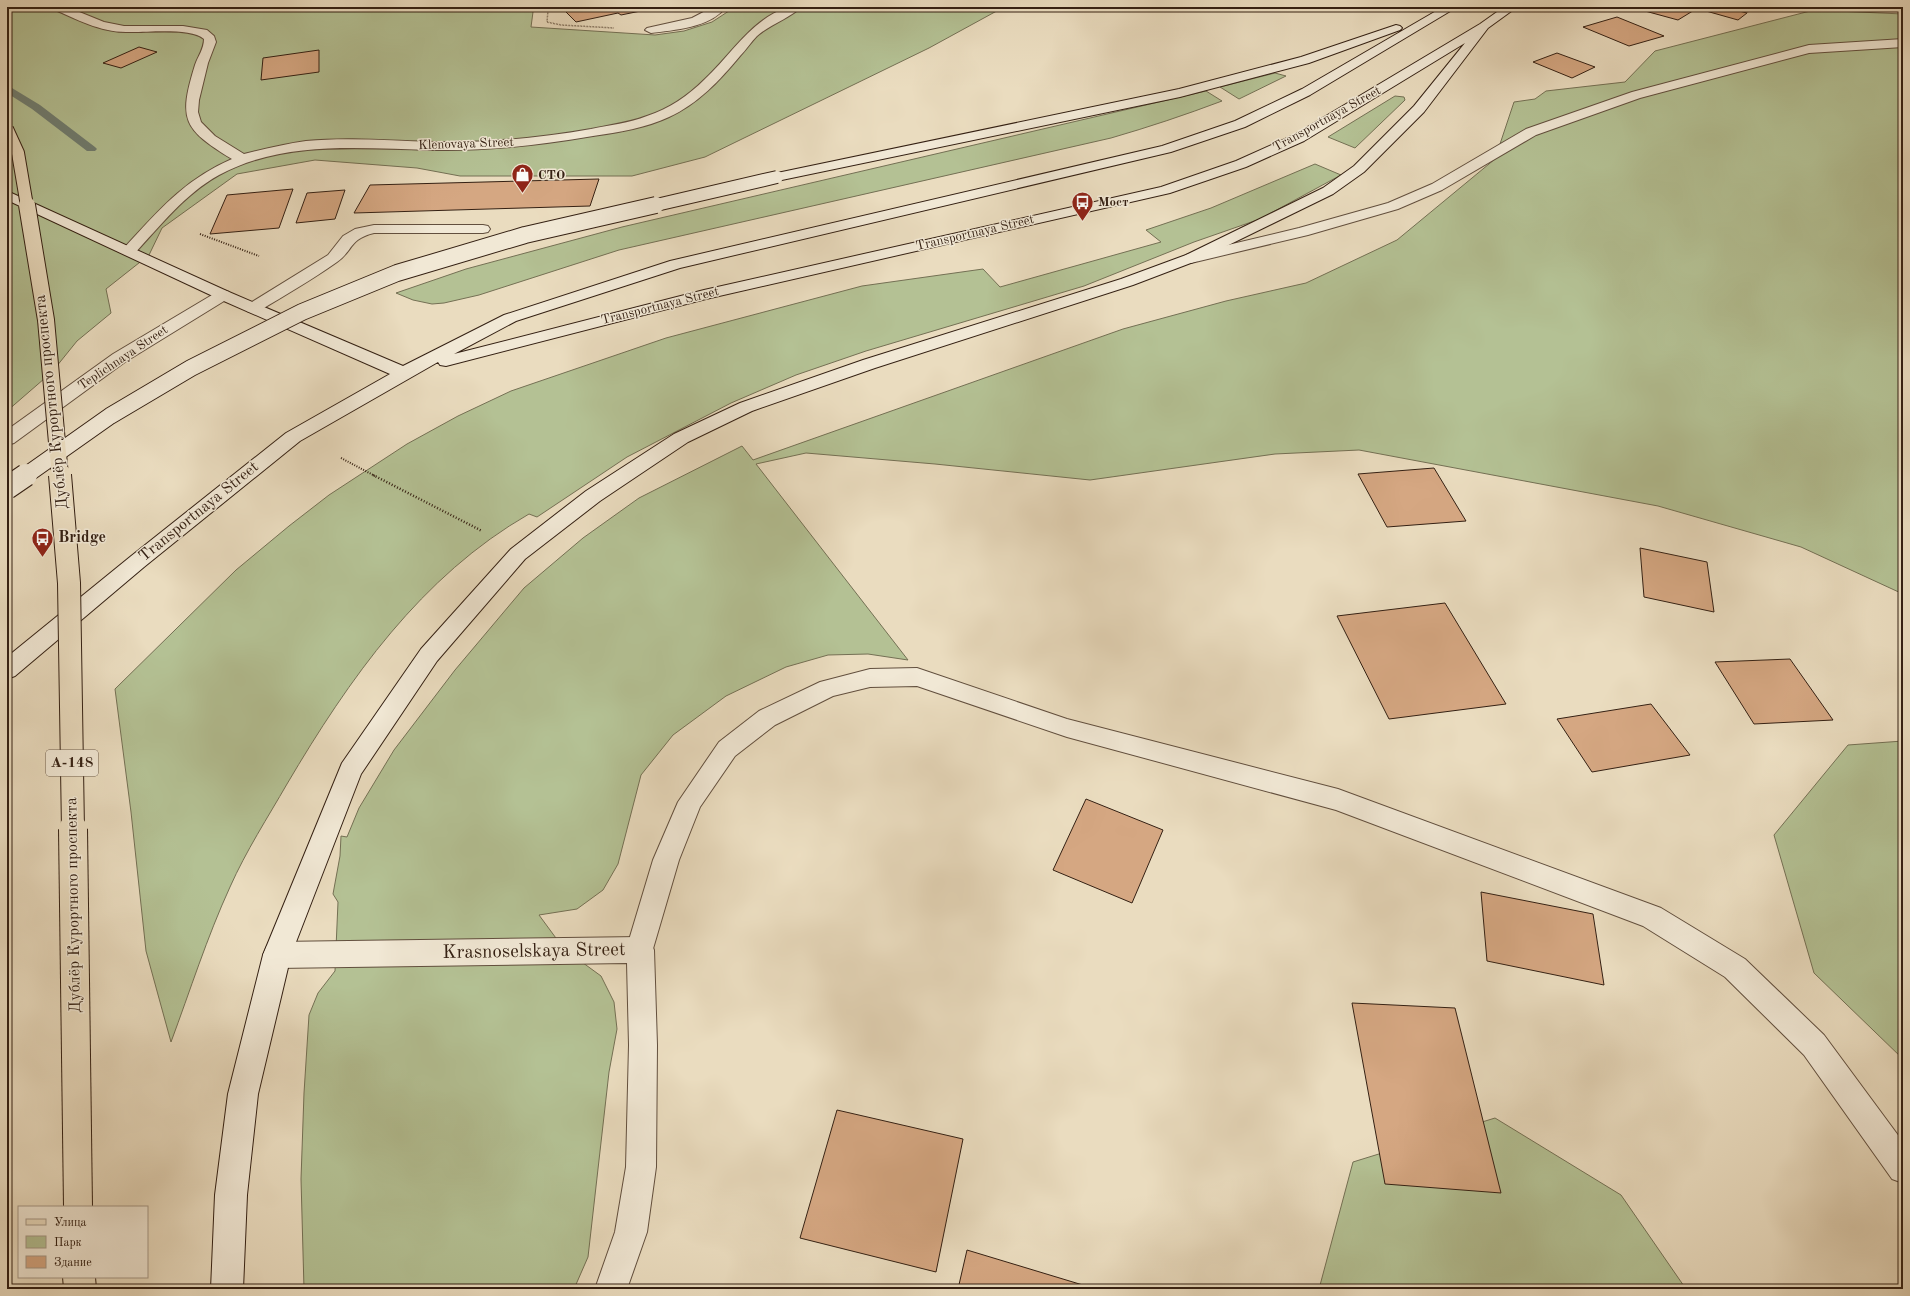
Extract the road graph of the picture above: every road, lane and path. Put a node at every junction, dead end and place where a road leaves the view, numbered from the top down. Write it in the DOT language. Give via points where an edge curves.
graph roads {
  1 [pos="56,7"];
  2 [pos="545,7"];
  3 [pos="720,7"];
  4 [pos="795,7"];
  5 [pos="1511,7"];
  6 [pos="1446,10"];
  7 [pos="1484,26"];
  8 [pos="651,30"];
  9 [pos="1903,43"];
  10 [pos="7,129"];
  11 [pos="242,159"];
  12 [pos="7,195"];
  13 [pos="483,229"];
  14 [pos="197,233"];
  15 [pos="129,251"];
  16 [pos="262,257"];
  17 [pos="1191,258"];
  18 [pos="223,295"];
  19 [pos="253,308"];
  20 [pos="404,373"];
  21 [pos="7,439"];
  22 [pos="338,457"];
  23 [pos="7,488"];
  24 [pos="484,532"];
  25 [pos="7,670"];
  26 [pos="640,950"];
  27 [pos="277,955"];
  28 [pos="1903,1168"];
  29 [pos="78,1206"];
  30 [pos="79,1278"];
  31 [pos="80,1289"];
  32 [pos="227,1289"];
  33 [pos="612,1289"];
  1 -- 11 [label="main road" via="101,25 124,29 183,29 207,35 211,44 202,61 191,102 192,122 204,136"];
  2 -- 8 [label="path" via="548,10 547,22"];
  3 -- 8 [label="main road" via="706,18 683,26"];
  4 -- 11 [label="main road, Klenovaya Street" via="752,35 705,88 680,107 653,119 624,127 556,139 469,146 312,145 276,150"];
  5 -- 7 [label="main road, Transportnaya Street"];
  6 -- 20 [label="main road, Transportnaya Street" via="1306,92 1240,124 1166,149 674,264 510,318"];
  6 -- 23 [label="main road, bridge" via="1305,60 1180,93 777,176 525,236 397,273 302,312 191,368 110,416"];
  7 -- 17 [label="main road" via="1419,109 1359,169 1328,192"];
  7 -- 20 [label="main road, Transportnaya Street" via="1299,138 1241,164 1165,190 704,295"];
  9 -- 17 [label="main road" via="1809,48 1636,95 1531,132 1437,187 1393,206 1303,232"];
  10 -- 29 [label="main road, Дублёр Курортного проспекта / А-148, bridge" via="18,153 46,320 70,583"];
  11 -- 15 [label="main road, Klenovaya Street" via="199,181"];
  12 -- 15 [label="main road"];
  13 -- 19 [label="main road" via="374,229 360,232 348,239 333,258"];
  14 -- 16 [label="path"];
  15 -- 18 [label="main road"];
  17 -- 27 [label="main road" via="1120,284 869,364 746,407 681,438 593,496 518,554 429,655 351,770"];
  18 -- 19 [label="main road"];
  18 -- 21 [label="main road, Teplichnaya Street" via="119,358"];
  19 -- 20 [label="main road"];
  20 -- 25 [label="main road, Transportnaya Street" via="293,437"];
  22 -- 24 [label="path"];
  26 -- 27 [label="main road, Krasnoselskaya Street"];
  26 -- 28 [label="main road" via="666,860 690,802 727,750 768,718 828,688 870,678 918,677 1066,728 1338,800 1652,917 1735,968 1814,1045"];
  26 -- 33 [label="main road, Krasnoselskaya Street" via="643,1045 641,1167 631,1232"];
  27 -- 32 [label="main road" via="243,1094 231,1195"];
  30 -- 31 [label="main road"];
}
